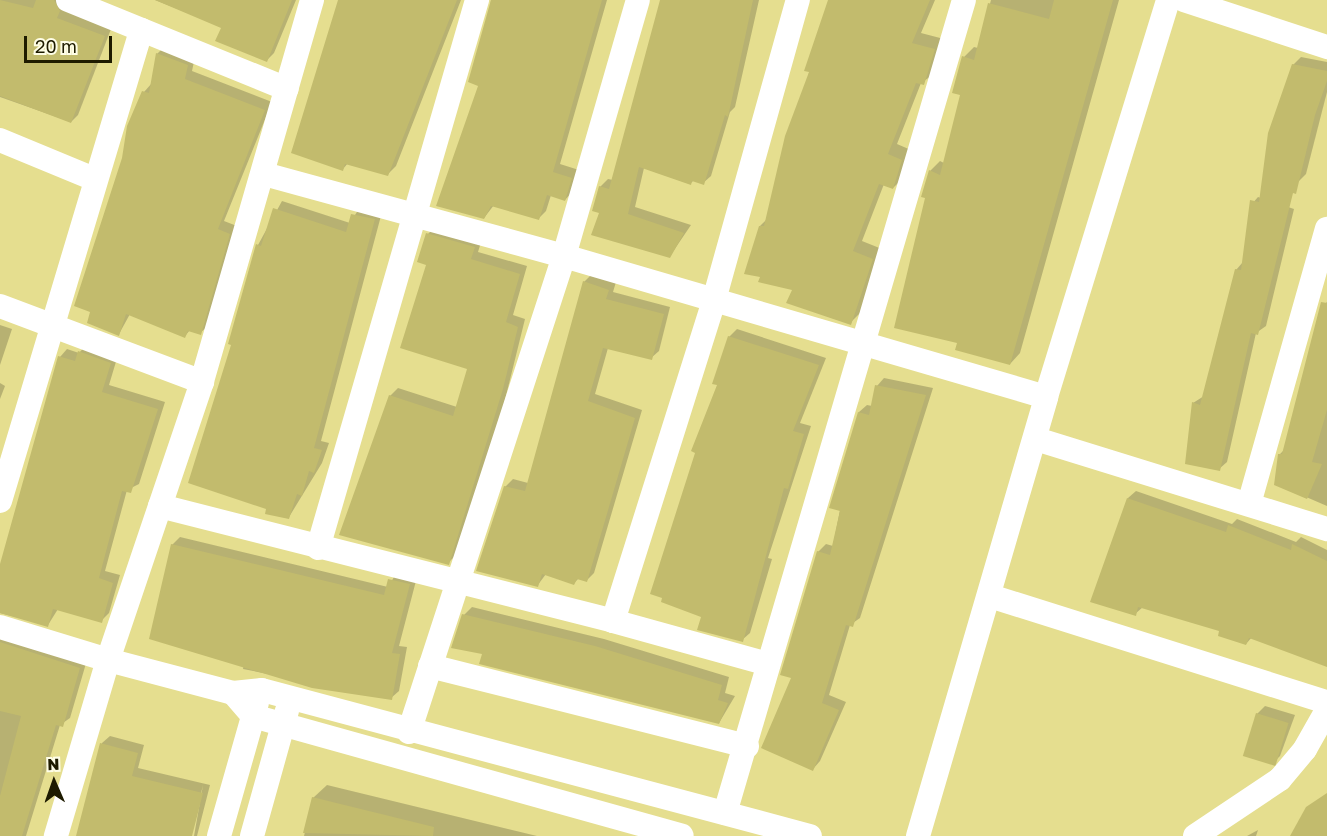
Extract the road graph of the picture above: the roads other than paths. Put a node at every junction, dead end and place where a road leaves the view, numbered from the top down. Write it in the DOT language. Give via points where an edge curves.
graph roads {
  1 [pos="68,0"];
  2 [pos="312,0"];
  3 [pos="477,0"];
  4 [pos="638,0"];
  5 [pos="798,0"];
  6 [pos="964,0"];
  7 [pos="1168,0"];
  8 [pos="1184,0"];
  9 [pos="141,30"];
  10 [pos="1327,47"];
  11 [pos="287,89"];
  12 [pos="0,140"];
  13 [pos="264,174"];
  14 [pos="94,179"];
  15 [pos="413,216"];
  16 [pos="1327,229"];
  17 [pos="564,256"];
  18 [pos="714,300"];
  19 [pos="0,306"];
  20 [pos="51,326"];
  21 [pos="863,344"];
  22 [pos="202,382"];
  23 [pos="1046,397"];
  24 [pos="1036,439"];
  25 [pos="4,472"];
  26 [pos="0,501"];
  27 [pos="1249,504"];
  28 [pos="160,506"];
  29 [pos="1327,530"];
  30 [pos="318,548"];
  31 [pos="457,583"];
  32 [pos="990,596"];
  33 [pos="614,621"];
  34 [pos="0,627"];
  35 [pos="108,660"];
  36 [pos="768,664"];
  37 [pos="430,666"];
  38 [pos="261,690"];
  39 [pos="233,693"];
  40 [pos="291,699"];
  41 [pos="1327,702"];
  42 [pos="1327,710"];
  43 [pos="253,716"];
  44 [pos="283,725"];
  45 [pos="409,732"];
  46 [pos="747,746"];
  47 [pos="725,813"];
  48 [pos="56,836"];
  49 [pos="219,836"];
  50 [pos="252,836"];
  51 [pos="682,836"];
  52 [pos="810,836"];
  53 [pos="918,836"];
  54 [pos="1195,836"];
  1 -- 9 [label="street"];
  2 -- 11 [label="street"];
  3 -- 15 [label="street"];
  4 -- 17 [label="street"];
  5 -- 18 [label="street"];
  6 -- 21 [label="street"];
  7 -- 23 [label="street"];
  8 -- 10 [label="street"];
  9 -- 11 [label="street"];
  9 -- 14 [label="street"];
  11 -- 13 [label="street"];
  12 -- 14 [label="street"];
  13 -- 15 [label="street"];
  13 -- 22 [label="street"];
  14 -- 20 [label="street"];
  15 -- 17 [label="street"];
  15 -- 30 [label="street"];
  16 -- 27 [label="street"];
  17 -- 18 [label="street"];
  17 -- 31 [label="street"];
  18 -- 21 [label="street"];
  18 -- 33 [label="street"];
  19 -- 20 [label="street"];
  20 -- 22 [label="street"];
  20 -- 25 [label="street"];
  21 -- 23 [label="street"];
  21 -- 36 [label="street"];
  22 -- 28 [label="street"];
  23 -- 24 [label="street"];
  24 -- 27 [label="street"];
  24 -- 32 [label="street"];
  25 -- 26 [label="street"];
  27 -- 29 [label="street"];
  28 -- 30 [label="street"];
  28 -- 35 [label="street"];
  30 -- 31 [label="street"];
  31 -- 33 [label="street"];
  31 -- 37 [label="street"];
  32 -- 41 [label="street"];
  32 -- 53 [label="street"];
  33 -- 36 [label="street"];
  34 -- 35 [label="street"];
  35 -- 39 [label="street"];
  35 -- 48 [label="street"];
  36 -- 46 [label="street"];
  37 -- 45 [label="street"];
  37 -- 46 [label="street"];
  38 -- 39 [label="street"];
  38 -- 40 [label="street"];
  38 -- 43 [label="street"];
  39 -- 43 [label="street"];
  40 -- 44 [label="street"];
  40 -- 45 [label="street"];
  42 -- 54 [label="street" via="1305,749 1280,779"];
  43 -- 44 [label="street"];
  43 -- 49 [label="street"];
  44 -- 50 [label="street"];
  44 -- 51 [label="street"];
  45 -- 47 [label="street"];
  46 -- 47 [label="street"];
  47 -- 52 [label="street"];
}
